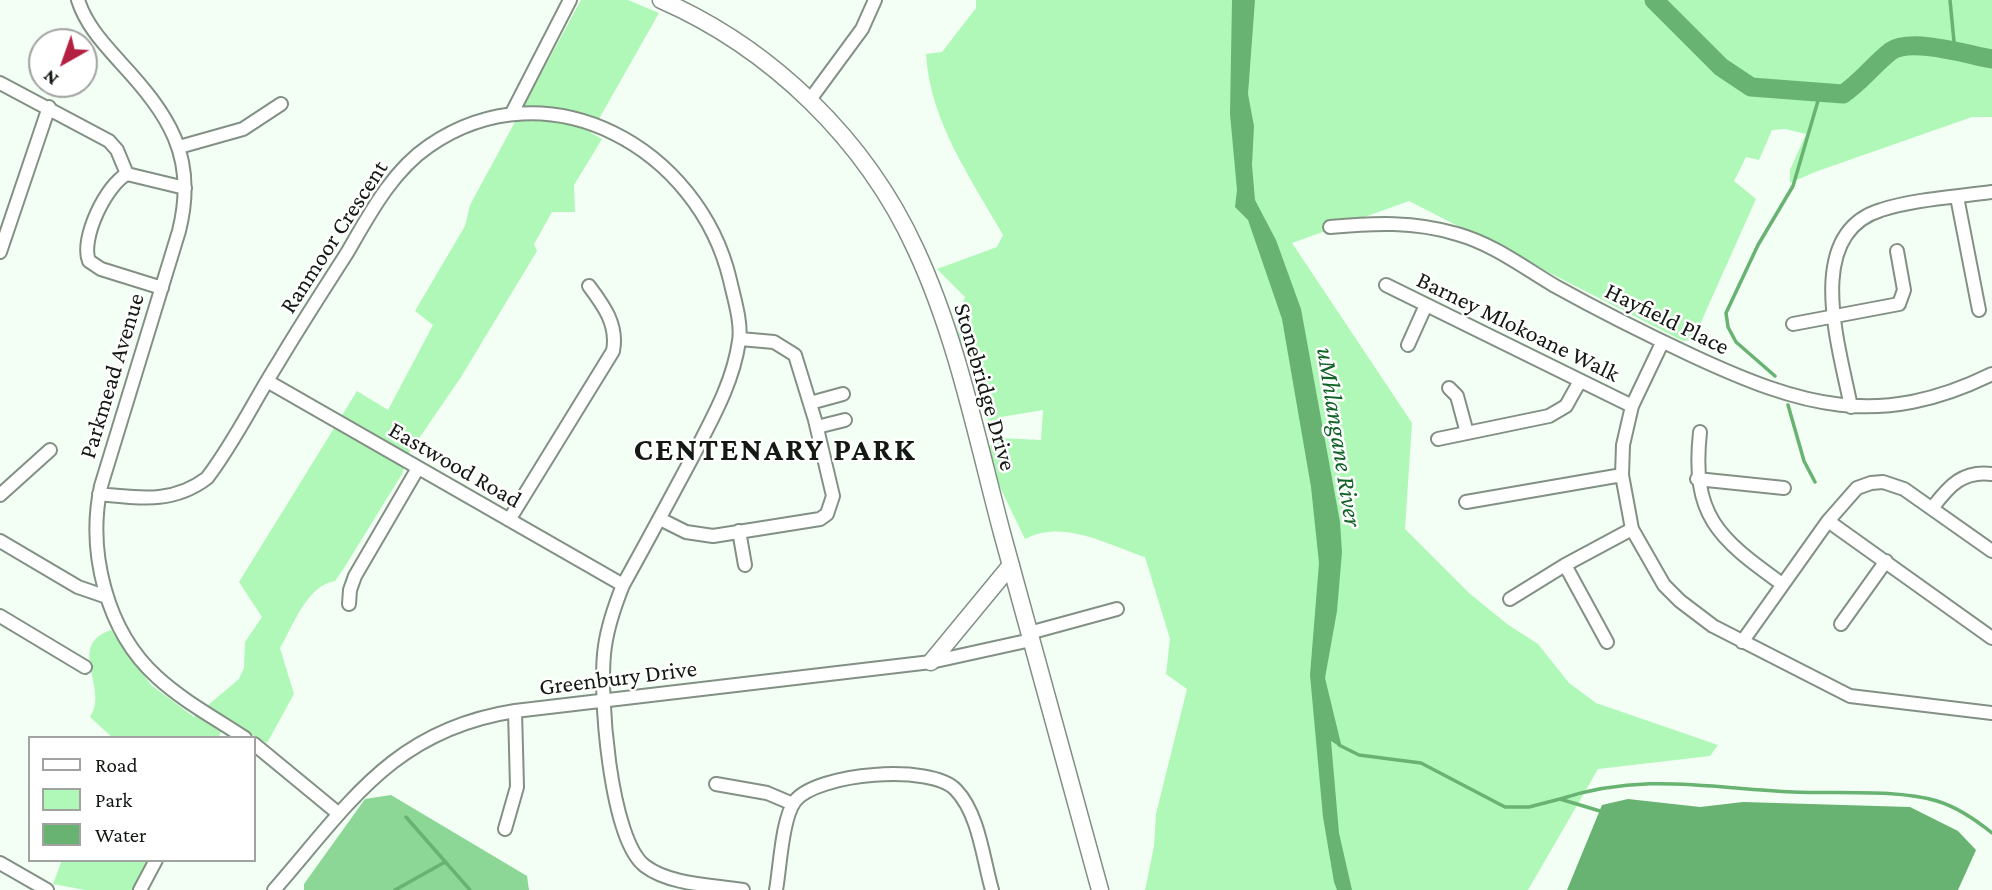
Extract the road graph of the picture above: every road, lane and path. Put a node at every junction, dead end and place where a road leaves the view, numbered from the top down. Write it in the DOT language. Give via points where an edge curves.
graph roads {
  1 [pos="78,0"];
  2 [pos="570,0"];
  3 [pos="661,0"];
  4 [pos="875,0"];
  5 [pos="0,83"];
  6 [pos="809,101"];
  7 [pos="281,104"];
  8 [pos="48,107"];
  9 [pos="513,111"];
  10 [pos="179,147"];
  11 [pos="127,174"];
  12 [pos="185,188"];
  13 [pos="1992,192"];
  14 [pos="1957,197"];
  15 [pos="1330,227"];
  16 [pos="1896,251"];
  17 [pos="0,252"];
  18 [pos="1387,285"];
  19 [pos="589,286"];
  20 [pos="162,288"];
  21 [pos="1426,305"];
  22 [pos="1979,310"];
  23 [pos="1835,317"];
  24 [pos="1793,324"];
  25 [pos="740,339"];
  26 [pos="1662,343"];
  27 [pos="1408,345"];
  28 [pos="1992,374"];
  29 [pos="267,381"];
  30 [pos="1580,381"];
  31 [pos="1449,388"];
  32 [pos="843,394"];
  33 [pos="810,403"];
  34 [pos="1632,406"];
  35 [pos="1851,407"];
  36 [pos="845,420"];
  37 [pos="817,427"];
  38 [pos="1700,432"];
  39 [pos="1467,433"];
  40 [pos="1438,439"];
  41 [pos="51,450"];
  42 [pos="418,468"];
  43 [pos="1992,474"];
  44 [pos="1622,475"];
  45 [pos="1698,479"];
  46 [pos="1784,488"];
  47 [pos="99,494"];
  48 [pos="0,495"];
  49 [pos="1466,502"];
  50 [pos="1933,507"];
  51 [pos="660,519"];
  52 [pos="509,520"];
  53 [pos="1828,521"];
  54 [pos="1632,530"];
  55 [pos="739,531"];
  56 [pos="0,541"];
  57 [pos="1992,551"];
  58 [pos="1886,561"];
  59 [pos="745,565"];
  60 [pos="1011,565"];
  61 [pos="1565,565"];
  62 [pos="1782,584"];
  63 [pos="623,585"];
  64 [pos="107,597"];
  65 [pos="1510,599"];
  66 [pos="349,604"];
  67 [pos="1117,609"];
  68 [pos="0,616"];
  69 [pos="1841,624"];
  70 [pos="1030,636"];
  71 [pos="1992,638"];
  72 [pos="1607,642"];
  73 [pos="1742,642"];
  74 [pos="931,662"];
  75 [pos="85,667"];
  76 [pos="602,701"];
  77 [pos="515,711"];
  78 [pos="1992,713"];
  79 [pos="224,732"];
  80 [pos="256,746"];
  81 [pos="716,784"];
  82 [pos="793,804"];
  83 [pos="339,814"];
  84 [pos="505,829"];
  85 [pos="155,862"];
  86 [pos="0,863"];
  87 [pos="1097,889"];
  88 [pos="47,890"];
  89 [pos="140,890"];
  90 [pos="275,890"];
  91 [pos="743,890"];
  92 [pos="776,890"];
  93 [pos="992,890"];
  1 -- 10 [label="street, Parkmead Avenue" via="97,35 161,109"];
  2 -- 9 [label="street"];
  3 -- 6 [label="street, Stonebridge Drive" via="721,31 766,62"];
  4 -- 6 [label="street" via="862,29"];
  5 -- 8 [label="street"];
  6 -- 60 [label="street, Stonebridge Drive" via="862,161 916,248 950,341"];
  7 -- 10 [label="street" via="252,125"];
  8 -- 11 [label="street" via="109,141"];
  8 -- 17 [label="street"];
  9 -- 25 [label="street, Ranmoor Crescent" via="551,113 593,123 656,160 676,178 712,226 724,255"];
  9 -- 29 [label="street, Ranmoor Crescent" via="457,131 408,162 366,220"];
  10 -- 12 [label="street, Parkmead Avenue"];
  11 -- 12 [label="street"];
  11 -- 20 [label="street" via="102,200 86,250 88,257 101,269"];
  12 -- 20 [label="street, Parkmead Avenue" via="182,218"];
  13 -- 14 [label="street"];
  14 -- 22 [label="street"];
  14 -- 23 [label="street" via="1883,209 1851,229 1833,261"];
  15 -- 26 [label="street, Hayfield Place" via="1390,222 1459,234"];
  16 -- 23 [label="street" via="1904,290 1899,304"];
  18 -- 21 [label="street, Barney Mlokoane Walk"];
  19 -- 52 [label="street" via="614,327 613,351"];
  20 -- 47 [label="street, Parkmead Avenue"];
  21 -- 27 [label="street"];
  21 -- 30 [label="street, Barney Mlokoane Walk"];
  23 -- 24 [label="street"];
  23 -- 35 [label="street"];
  25 -- 33 [label="street" via="786,347 794,355"];
  25 -- 51 [label="street, Ranmoor Crescent" via="720,404"];
  26 -- 34 [label="street"];
  26 -- 35 [label="street, Hayfield Place" via="1776,392"];
  28 -- 35 [label="street, Hayfield Place" via="1928,398"];
  29 -- 42 [label="street, Eastwood Road"];
  29 -- 47 [label="street, Ranmoor Crescent" via="217,464 191,490 150,499"];
  30 -- 34 [label="street, Barney Mlokoane Walk"];
  30 -- 39 [label="street" via="1566,406 1549,416"];
  31 -- 39 [label="street" via="1457,396"];
  32 -- 33 [label="street"];
  33 -- 37 [label="street"];
  34 -- 44 [label="street"];
  36 -- 37 [label="street"];
  37 -- 55 [label="street" via="833,496 827,514 820,519"];
  38 -- 45 [label="street"];
  39 -- 40 [label="street"];
  41 -- 48 [label="street"];
  42 -- 52 [label="street, Eastwood Road"];
  42 -- 66 [label="street" via="355,576"];
  43 -- 50 [label="street" via="1975,473 1959,479"];
  44 -- 49 [label="street"];
  44 -- 54 [label="street"];
  45 -- 46 [label="street"];
  45 -- 62 [label="street" via="1704,506 1720,533"];
  47 -- 64 [label="street, Parkmead Avenue" via="94,529"];
  50 -- 53 [label="street" via="1895,485 1871,483 1857,488"];
  50 -- 57 [label="street"];
  51 -- 55 [label="street" via="698,535"];
  51 -- 63 [label="street, Ranmoor Crescent"];
  52 -- 63 [label="street, Eastwood Road"];
  53 -- 58 [label="street"];
  53 -- 62 [label="street"];
  54 -- 61 [label="street"];
  54 -- 73 [label="street" via="1652,569 1679,601"];
  55 -- 59 [label="street"];
  56 -- 64 [label="street" via="78,587"];
  58 -- 69 [label="street"];
  58 -- 71 [label="street"];
  60 -- 70 [label="street, Stonebridge Drive"];
  60 -- 74 [label="street"];
  61 -- 65 [label="street"];
  61 -- 72 [label="street"];
  62 -- 73 [label="street"];
  63 -- 76 [label="street, Ranmoor Crescent" via="604,648"];
  64 -- 79 [label="street, Parkmead Avenue" via="128,640 154,675"];
  67 -- 70 [label="street, Greenbury Drive"];
  68 -- 75 [label="street"];
  70 -- 74 [label="street, Greenbury Drive"];
  70 -- 87 [label="street, Stonebridge Drive"];
  73 -- 78 [label="street" via="1850,696"];
  74 -- 76 [label="street, Greenbury Drive"];
  76 -- 77 [label="street, Greenbury Drive"];
  76 -- 91 [label="street, Ranmoor Crescent" via="622,827 634,853 657,874"];
  77 -- 83 [label="street, Greenbury Drive" via="466,721 408,749"];
  77 -- 84 [label="street" via="518,776"];
  80 -- 83 [label="street"];
  81 -- 82 [label="street" via="767,793"];
  82 -- 92 [label="street"];
  82 -- 93 [label="street" via="824,783 891,775 934,776 956,789 965,801"];
  83 -- 90 [label="street, Greenbury Drive"];
  85 -- 89 [label="street"];
  86 -- 88 [label="street"];
}
